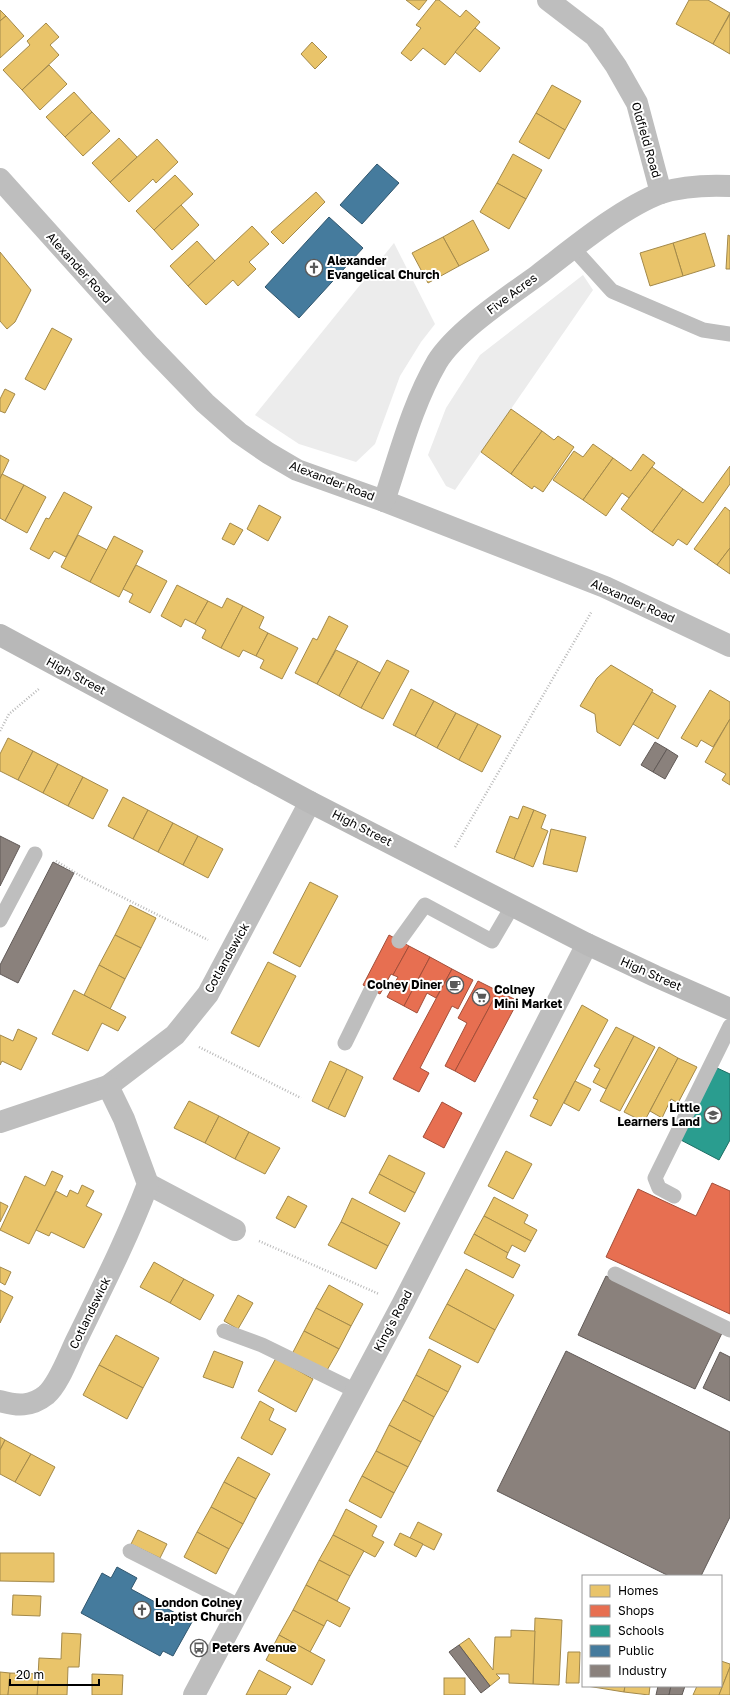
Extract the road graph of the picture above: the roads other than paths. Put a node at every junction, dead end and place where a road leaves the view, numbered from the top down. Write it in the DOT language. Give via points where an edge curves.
graph roads {
  1 [pos="548,0"];
  2 [pos="0,179"];
  3 [pos="730,186"];
  4 [pos="661,194"];
  5 [pos="573,248"];
  6 [pos="730,334"];
  7 [pos="384,501"];
  8 [pos="0,635"];
  9 [pos="730,646"];
  10 [pos="310,802"];
  11 [pos="35,854"];
  12 [pos="513,905"];
  13 [pos="0,920"];
  14 [pos="399,941"];
  15 [pos="587,944"];
  16 [pos="371,990"];
  17 [pos="730,1009"];
  18 [pos="730,1026"];
  19 [pos="345,1043"];
  20 [pos="108,1086"];
  21 [pos="0,1122"];
  22 [pos="148,1184"];
  23 [pos="674,1196"];
  24 [pos="235,1230"];
  25 [pos="615,1274"];
  26 [pos="730,1330"];
  27 [pos="224,1331"];
  28 [pos="356,1391"];
  29 [pos="0,1400"];
  30 [pos="130,1551"];
  31 [pos="241,1607"];
  32 [pos="194,1695"];
  1 -- 4 [label="street, Oldfield Road" via="595,36 616,66 637,103"];
  2 -- 7 [label="street, Alexander Road" via="150,346 205,403 239,433 268,454 297,470"];
  3 -- 4 [label="street, Five Acres" via="693,186"];
  4 -- 5 [label="street, Five Acres" via="625,212"];
  5 -- 6 [label="lane" via="612,292 703,330"];
  5 -- 7 [label="street, Five Acres" via="461,335 438,361 423,390"];
  7 -- 9 [label="street, Alexander Road" via="605,588"];
  8 -- 10 [label="street, High Street"];
  10 -- 12 [label="street, High Street"];
  10 -- 20 [label="street, Cotlandswick" via="208,994 175,1035"];
  11 -- 13 [label="lane"];
  12 -- 14 [label="lane" via="492,941 425,906"];
  12 -- 15 [label="street, High Street"];
  15 -- 17 [label="street, High Street"];
  15 -- 28 [label="street, King's Road"];
  16 -- 19 [label="lane"];
  18 -- 23 [label="lane" via="655,1178 659,1188"];
  20 -- 21 [label="street, Cotlandswick"];
  20 -- 22 [label="street" via="124,1119"];
  22 -- 24 [label="street"];
  22 -- 29 [label="street, Cotlandswick" via="117,1258 47,1394 35,1402 19,1406"];
  25 -- 26 [label="lane"];
  27 -- 28 [label="lane" via="262,1345"];
  28 -- 31 [label="street, King's Road"];
  30 -- 31 [label="lane"];
  31 -- 32 [label="street, King's Road"];
}
